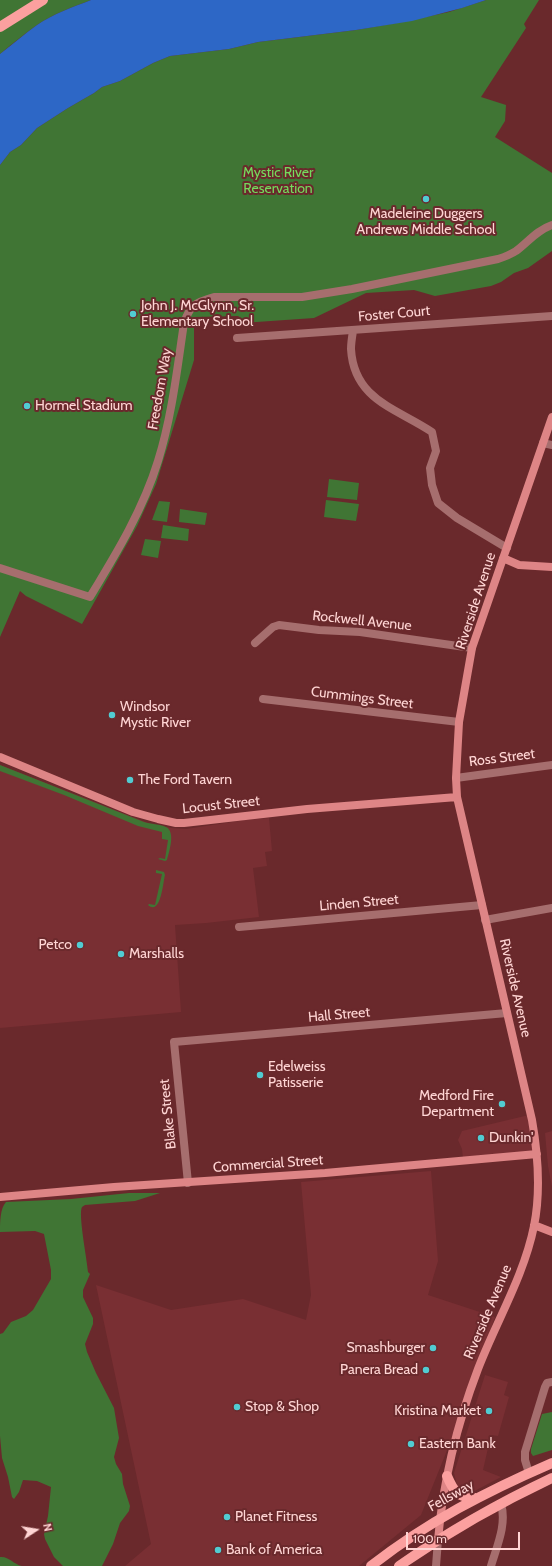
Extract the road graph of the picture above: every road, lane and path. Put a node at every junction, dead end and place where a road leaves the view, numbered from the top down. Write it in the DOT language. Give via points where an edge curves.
graph roads {
  1 [pos="43,0"];
  2 [pos="0,27"];
  3 [pos="552,225"];
  4 [pos="552,316"];
  5 [pos="353,331"];
  6 [pos="237,338"];
  7 [pos="552,417"];
  8 [pos="543,443"];
  9 [pos="552,445"];
  10 [pos="507,548"];
  11 [pos="503,558"];
  12 [pos="552,567"];
  13 [pos="0,568"];
  14 [pos="255,643"];
  15 [pos="472,648"];
  16 [pos="263,700"];
  17 [pos="459,722"];
  18 [pos="0,757"];
  19 [pos="552,765"];
  20 [pos="456,778"];
  21 [pos="456,797"];
  22 [pos="482,905"];
  23 [pos="552,908"];
  24 [pos="485,920"];
  25 [pos="239,927"];
  26 [pos="507,1013"];
  27 [pos="174,1042"];
  28 [pos="537,1154"];
  29 [pos="188,1183"];
  30 [pos="0,1198"];
  31 [pos="534,1225"];
  32 [pos="552,1232"];
  33 [pos="552,1382"];
  34 [pos="552,1462"];
  35 [pos="529,1473"];
  36 [pos="447,1476"];
  37 [pos="552,1478"];
  38 [pos="477,1498"];
  39 [pos="501,1504"];
  40 [pos="440,1518"];
  41 [pos="438,1540"];
  42 [pos="371,1566"];
  43 [pos="399,1566"];
  44 [pos="436,1566"];
  45 [pos="491,1566"];
  1 -- 2 [label="main road"];
  3 -- 13 [label="street, Freedom Way" via="543,228 514,252 498,259 330,293 282,298 214,297 195,305 188,311 184,323 170,413 158,462 136,514 90,597"];
  4 -- 5 [label="street, Foster Court"];
  5 -- 6 [label="street, Foster Court" via="302,332"];
  5 -- 10 [label="street" via="351,348 354,366 361,383 371,395 432,432 436,451 430,468 438,503 457,518"];
  7 -- 8 [label="main road, Riverside Avenue"];
  8 -- 9 [label="street"];
  8 -- 10 [label="main road, Riverside Avenue"];
  10 -- 11 [label="main road, Riverside Avenue"];
  11 -- 12 [label="main road" via="520,565"];
  11 -- 15 [label="main road, Riverside Avenue"];
  14 -- 15 [label="street, Rockwell Avenue" via="279,625 360,632"];
  15 -- 17 [label="main road, Riverside Avenue"];
  16 -- 17 [label="street, Cummings Street"];
  17 -- 20 [label="main road, Riverside Avenue"];
  18 -- 21 [label="main road, Locust Street" via="133,812 176,823"];
  19 -- 20 [label="street, Ross Street"];
  20 -- 21 [label="main road, Riverside Avenue"];
  21 -- 22 [label="main road, Riverside Avenue"];
  22 -- 24 [label="main road, Riverside Avenue"];
  22 -- 25 [label="street, Linden Street"];
  23 -- 24 [label="street"];
  24 -- 26 [label="main road, Riverside Avenue"];
  26 -- 27 [label="street, Hall Street"];
  26 -- 28 [label="main road, Riverside Avenue" via="532,1120"];
  27 -- 29 [label="street, Blake Street"];
  28 -- 29 [label="main road, Commercial Street"];
  28 -- 31 [label="main road, Riverside Avenue" via="538,1190"];
  29 -- 30 [label="main road, Commercial Street"];
  31 -- 32 [label="main road"];
  31 -- 36 [label="main road, Riverside Avenue" via="525,1257 473,1383"];
  33 -- 35 [label="street" via="547,1383 545,1387 525,1452"];
  34 -- 35 [label="main road, Fellsway"];
  35 -- 38 [label="main road, Fellsway"];
  36 -- 38 [label="main road" via="458,1495"];
  36 -- 40 [label="main road, Riverside Avenue"];
  37 -- 39 [label="main road"];
  38 -- 40 [label="main road, Fellsway"];
  39 -- 41 [label="main road"];
  39 -- 45 [label="street" via="502,1526"];
  40 -- 41 [label="main road, Riverside Avenue"];
  40 -- 42 [label="main road, Fellsway"];
  41 -- 43 [label="main road"];
  41 -- 44 [label="street, Riverside Avenue"];
}
